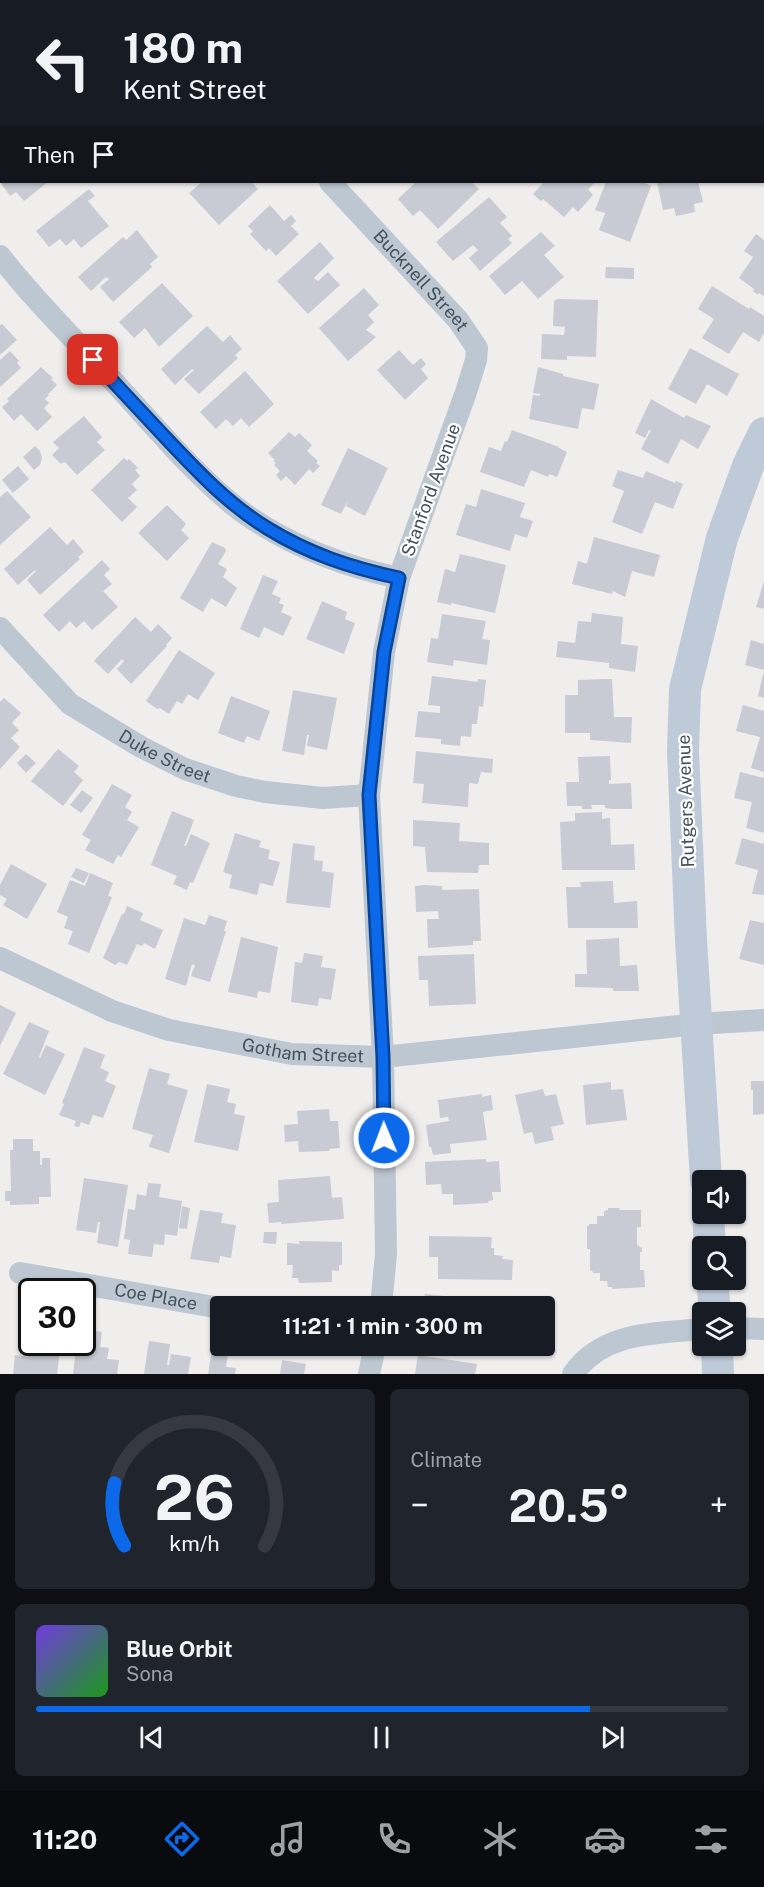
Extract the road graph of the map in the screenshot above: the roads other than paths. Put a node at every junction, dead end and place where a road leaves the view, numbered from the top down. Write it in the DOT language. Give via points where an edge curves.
graph roads {
  1 [pos="331,183"];
  2 [pos="0,256"];
  3 [pos="466,392"];
  4 [pos="764,434"];
  5 [pos="756,468"];
  6 [pos="399,578"];
  7 [pos="0,628"];
  8 [pos="369,795"];
  9 [pos="0,958"];
  10 [pos="764,1020"];
  11 [pos="697,1024"];
  12 [pos="383,1057"];
  13 [pos="705,1170"];
  14 [pos="20,1273"];
  15 [pos="382,1296"];
  16 [pos="210,1306"];
  17 [pos="746,1328"];
  18 [pos="764,1329"];
  19 [pos="692,1330"];
  20 [pos="373,1356"];
  21 [pos="717,1356"];
  22 [pos="369,1374"];
  23 [pos="573,1374"];
  24 [pos="718,1374"];
  1 -- 3 [label="street, Bucknell Street" via="458,320 477,348"];
  2 -- 6 [label="street" via="206,480 240,510 320,556"];
  3 -- 6 [label="street, Stanford Avenue"];
  4 -- 5 [label="main road, Rutgers Avenue"];
  5 -- 11 [label="main road, Rutgers Avenue" via="722,538 685,689 683,751"];
  6 -- 8 [label="street, Stanford Avenue" via="384,652"];
  7 -- 8 [label="street, Duke Street" via="70,704 185,769 236,786 294,797"];
  8 -- 12 [label="street, Stanford Avenue"];
  9 -- 12 [label="street, Gotham Street" via="111,1011 169,1030 292,1054"];
  10 -- 11 [label="street, Gotham Street"];
  11 -- 12 [label="street, Gotham Street"];
  11 -- 13 [label="main road, Rutgers Avenue"];
  12 -- 15 [label="street, Stanford Avenue" via="386,1254"];
  14 -- 16 [label="street, Coe Place"];
  17 -- 18 [label="street"];
  19 -- 23 [label="street" via="615,1341 589,1356"];
  20 -- 22 [label="street"];
  21 -- 24 [label="main road"];
}
